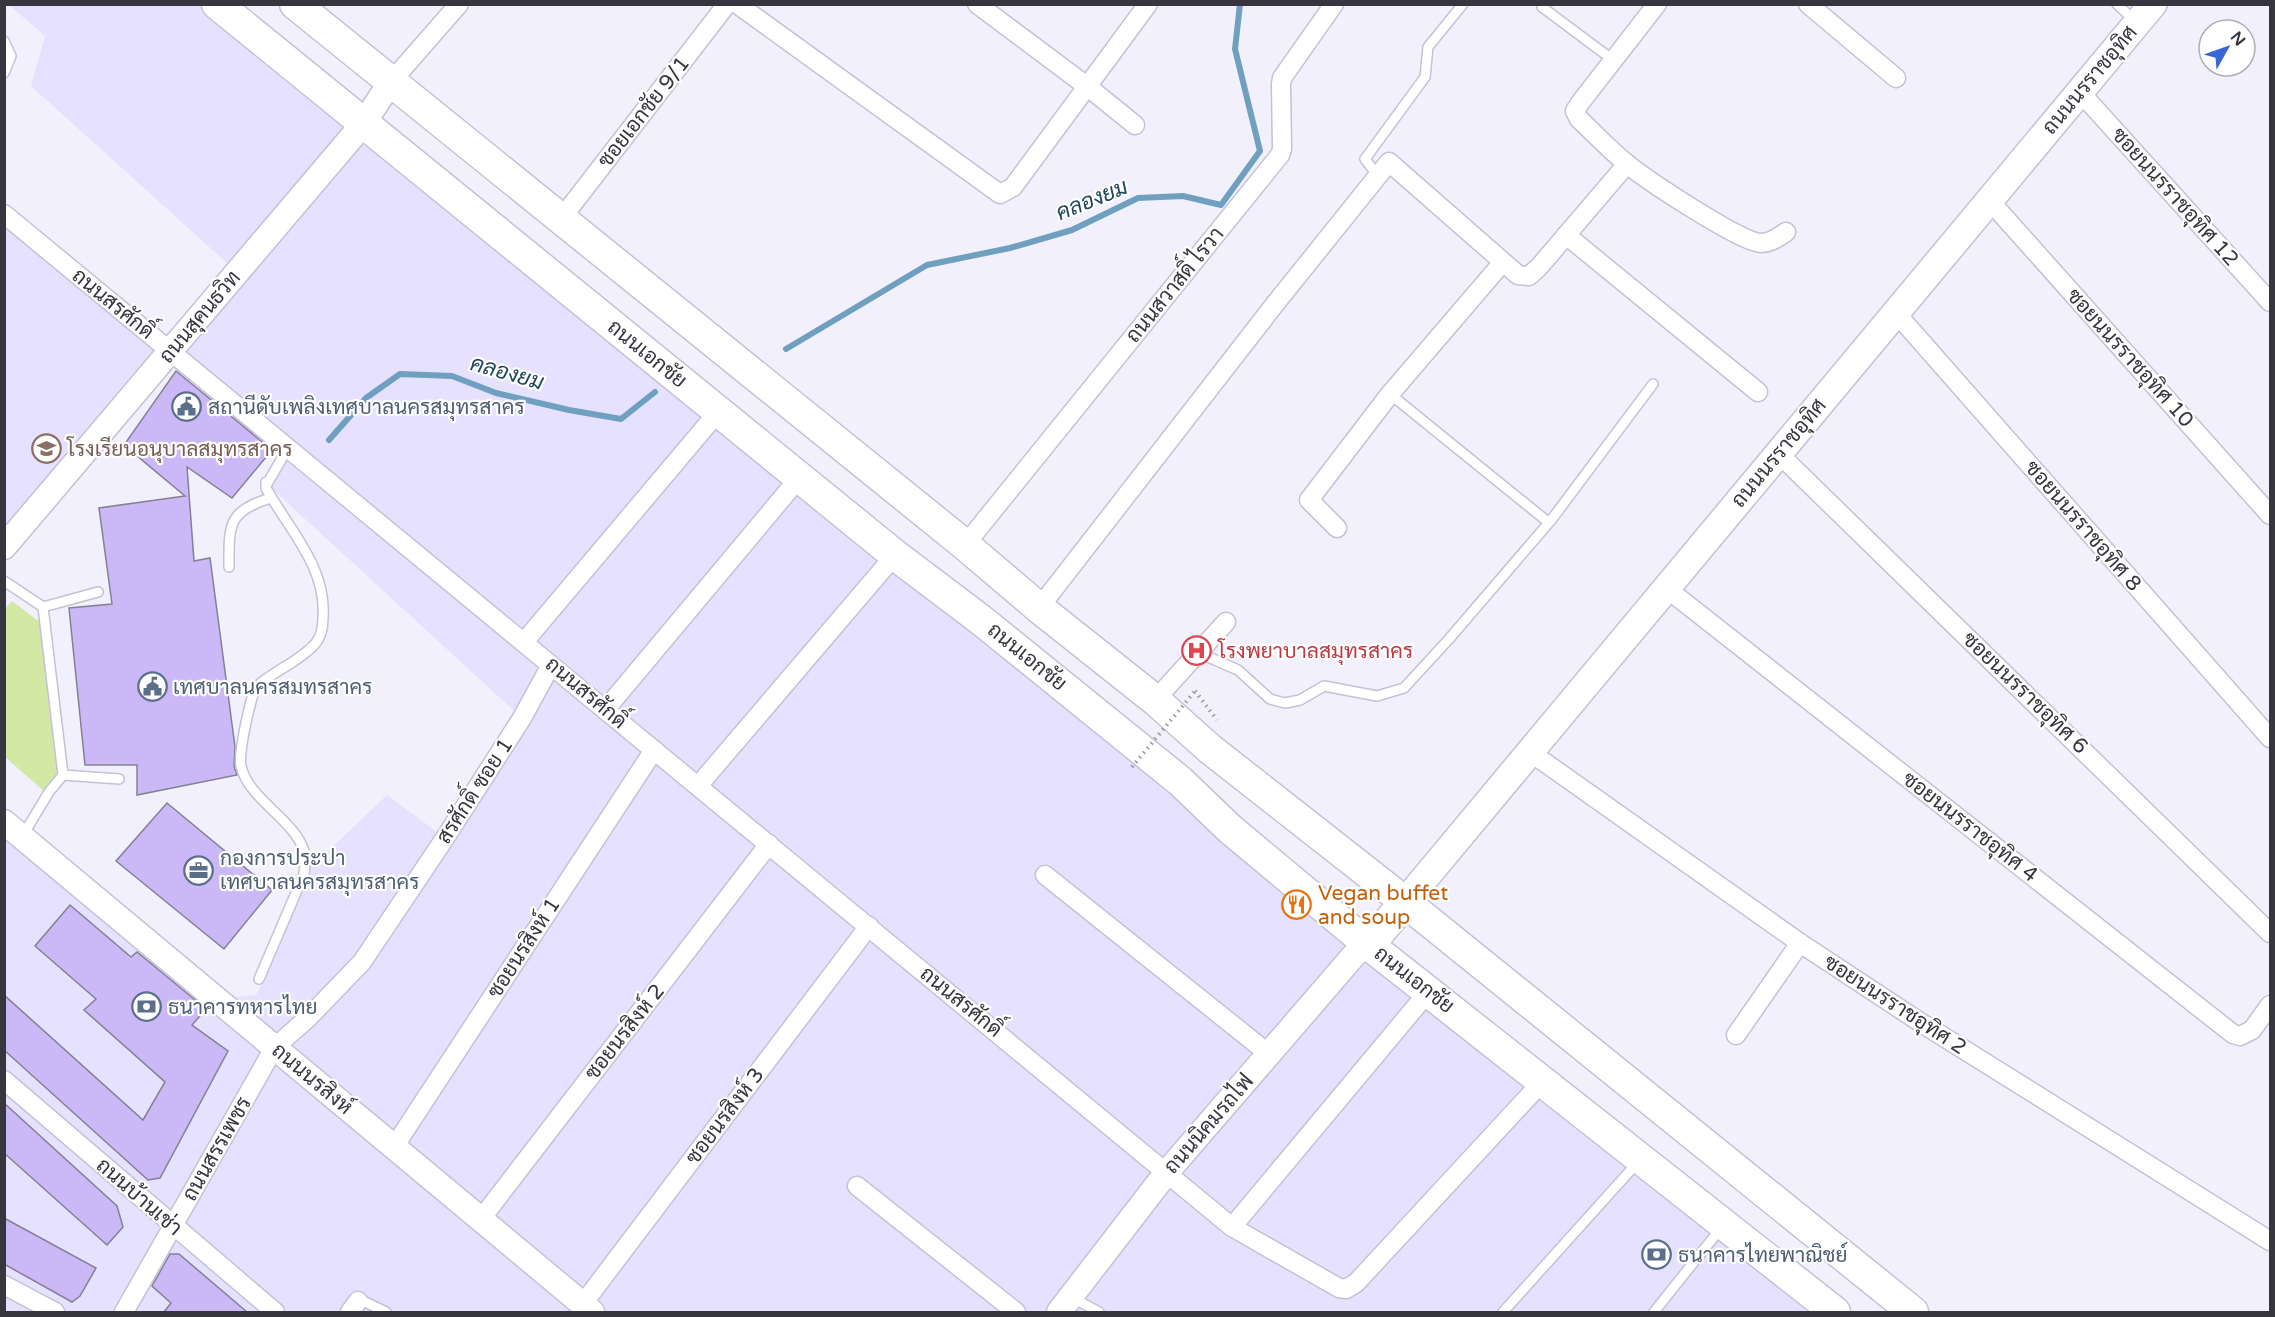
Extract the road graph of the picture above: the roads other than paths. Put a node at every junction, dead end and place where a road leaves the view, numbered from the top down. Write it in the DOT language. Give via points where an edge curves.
graph roads {
  1 [pos="217,4"];
  2 [pos="295,4"];
  3 [pos="459,4"];
  4 [pos="727,4"];
  5 [pos="737,4"];
  6 [pos="977,4"];
  7 [pos="1148,4"];
  8 [pos="1334,4"];
  9 [pos="1463,4"];
  10 [pos="1657,4"];
  11 [pos="1808,4"];
  12 [pos="2116,4"];
  13 [pos="1542,7"];
  14 [pos="2145,14"];
  15 [pos="4,41"];
  16 [pos="1613,60"];
  17 [pos="4,73"];
  18 [pos="1896,78"];
  19 [pos="390,83"];
  20 [pos="1088,87"];
  21 [pos="2080,92"];
  22 [pos="363,124"];
  23 [pos="1135,125"];
  24 [pos="1628,165"];
  25 [pos="1378,176"];
  26 [pos="1989,201"];
  27 [pos="4,214"];
  28 [pos="561,219"];
  29 [pos="1785,232"];
  30 [pos="1566,235"];
  31 [pos="1503,262"];
  32 [pos="2271,302"];
  33 [pos="1896,313"];
  34 [pos="171,351"];
  35 [pos="1653,384"];
  36 [pos="1758,392"];
  37 [pos="1390,394"];
  38 [pos="718,412"];
  39 [pos="288,448"];
  40 [pos="1779,454"];
  41 [pos="799,478"];
  42 [pos="271,498"];
  43 [pos="2271,515"];
  44 [pos="1548,522"];
  45 [pos="1337,528"];
  46 [pos="964,544"];
  47 [pos="4,547"];
  48 [pos="895,555"];
  49 [pos="229,567"];
  50 [pos="4,581"];
  51 [pos="1666,588"];
  52 [pos="98,592"];
  53 [pos="43,607"];
  54 [pos="1039,608"];
  55 [pos="1226,622"];
  56 [pos="524,642"];
  57 [pos="1199,653"];
  58 [pos="551,665"];
  59 [pos="1155,700"];
  60 [pos="605,710"];
  61 [pos="2271,738"];
  62 [pos="654,750"];
  63 [pos="1530,752"];
  64 [pos="63,775"];
  65 [pos="119,779"];
  66 [pos="698,786"];
  67 [pos="13,829"];
  68 [pos="769,844"];
  69 [pos="1045,874"];
  70 [pos="1405,902"];
  71 [pos="869,926"];
  72 [pos="2271,933"];
  73 [pos="1800,943"];
  74 [pos="1369,945"];
  75 [pos="259,979"];
  76 [pos="1429,991"];
  77 [pos="2271,1005"];
  78 [pos="1736,1035"];
  79 [pos="274,1048"];
  80 [pos="1269,1054"];
  81 [pos="4,1080"];
  82 [pos="1544,1081"];
  83 [pos="394,1147"];
  84 [pos="1642,1158"];
  85 [pos="1167,1172"];
  86 [pos="857,1186"];
  87 [pos="481,1220"];
  88 [pos="1724,1223"];
  89 [pos="172,1226"];
  90 [pos="1232,1227"];
  91 [pos="2271,1241"];
  92 [pos="4,1285"];
  93 [pos="1065,1305"];
  94 [pos="354,1307"];
  95 [pos="1824,1307"];
  96 [pos="587,1309"];
  97 [pos="55,1312"];
  98 [pos="124,1312"];
  99 [pos="275,1312"];
  100 [pos="386,1312"];
  101 [pos="1017,1312"];
  102 [pos="1099,1312"];
  103 [pos="1503,1312"];
  104 [pos="1654,1312"];
  105 [pos="1913,1312"];
  1 -- 22 [label="main road, ถนนเอกชัย"];
  2 -- 19 [label="main road"];
  3 -- 19 [label="street"];
  4 -- 28 [label="street, ซอยเอกชัย 9/1"];
  5 -- 20 [label="street" via="1000,194 1013,187"];
  6 -- 20 [label="street"];
  7 -- 20 [label="street"];
  8 -- 46 [label="street, ถนนสวาสดิ์ ไรวา" via="1282,78 1281,155"];
  9 -- 25 [label="lane" via="1428,47 1425,77 1365,159"];
  10 -- 16 [label="street"];
  11 -- 18 [label="street"];
  12 -- 14 [label="lane"];
  13 -- 16 [label="lane"];
  14 -- 21 [label="main road, ถนนนรราชอุทิศ"];
  15 -- 17 [label="lane" via="11,56"];
  16 -- 24 [label="street" via="1575,111"];
  19 -- 22 [label="street, ถนนสุคนธวิท"];
  19 -- 28 [label="main road"];
  20 -- 23 [label="street"];
  21 -- 26 [label="main road, ถนนนรราชอุทิศ"];
  21 -- 32 [label="street, ซอยนนรราชอุทิศ 12"];
  22 -- 34 [label="street, ถนนสุคนธวิท"];
  22 -- 38 [label="main road, ถนนเอกชัย"];
  24 -- 29 [label="street" via="1746,239 1760,243"];
  24 -- 30 [label="street"];
  25 -- 31 [label="street" via="1389,162"];
  25 -- 54 [label="street"];
  26 -- 33 [label="main road, ถนนนรราชอุทิศ"];
  26 -- 43 [label="street, ซอยนนรราชอุทิศ 10"];
  27 -- 34 [label="street, ถนนสรศักดิ์"];
  28 -- 46 [label="main road"];
  30 -- 31 [label="street" via="1529,276 1518,275"];
  30 -- 36 [label="street"];
  31 -- 37 [label="street"];
  33 -- 40 [label="main road, ถนนนรราชอุทิศ"];
  33 -- 61 [label="street, ซอยนนรราชอุทิศ 8"];
  34 -- 39 [label="street, ถนนสรศักดิ์"];
  34 -- 47 [label="street, ถนนสุคนธวิท"];
  35 -- 44 [label="lane"];
  37 -- 44 [label="lane"];
  37 -- 45 [label="street" via="1309,500"];
  38 -- 41 [label="main road, ถนนเอกชัย"];
  38 -- 56 [label="street"];
  39 -- 42 [label="lane" via="266,482"];
  39 -- 56 [label="street, ถนนสรศักดิ์"];
  40 -- 51 [label="main road, ถนนนรราชอุทิศ"];
  40 -- 72 [label="street, ซอยนนรราชอุทิศ 6"];
  41 -- 48 [label="main road, ถนนเอกชัย"];
  41 -- 60 [label="street"];
  42 -- 49 [label="lane" via="253,503 230,526"];
  42 -- 75 [label="lane" via="306,551 324,599 323,625 316,643 255,688 241,752 240,765 246,778 300,841 306,858 304,874"];
  44 -- 57 [label="lane" via="1404,688 1377,696 1324,686 1300,700 1285,703 1270,699 1238,670"];
  46 -- 54 [label="main road"];
  48 -- 66 [label="street"];
  48 -- 74 [label="main road, ถนนเอกชัย" via="1180,781 1230,829"];
  50 -- 53 [label="lane"];
  51 -- 63 [label="main road, ถนนนรราชอุทิศ"];
  51 -- 77 [label="street, ซอยนนรราชอุทิศ 4" via="2233,1034 2240,1036 2252,1030"];
  52 -- 53 [label="lane"];
  53 -- 64 [label="lane"];
  54 -- 59 [label="main road"];
  55 -- 57 [label="street"];
  56 -- 58 [label="street, ถนนสรศักดิ์"];
  57 -- 59 [label="street"];
  58 -- 60 [label="street, ถนนสรศักดิ์"];
  58 -- 79 [label="street, สรศักดิ์ ซอย 1" via="516,728 362,962"];
  59 -- 70 [label="main road" via="1210,749"];
  60 -- 62 [label="street, ถนนสรศักดิ์"];
  62 -- 66 [label="street, ถนนสรศักดิ์"];
  62 -- 83 [label="street, ซอยนรสิงห์ 1"];
  63 -- 70 [label="main road, ถนนนรราชอุทิศ"];
  63 -- 73 [label="street, ซอยนนรราชอุทิศ 2"];
  64 -- 65 [label="lane"];
  64 -- 67 [label="lane"];
  66 -- 68 [label="street, ถนนสรศักดิ์"];
  67 -- 79 [label="street, ถนนนรสิงห์"];
  68 -- 71 [label="street, ถนนสรศักดิ์"];
  68 -- 87 [label="street, ซอยนรสิงห์ 2"];
  69 -- 80 [label="street"];
  70 -- 74 [label="main road"];
  70 -- 105 [label="main road"];
  71 -- 85 [label="street, ถนนสรศักดิ์"];
  71 -- 96 [label="street, ซอยนรสิงห์ 3"];
  73 -- 78 [label="street"];
  73 -- 91 [label="street, ซอยนนรราชอุทิศ 2"];
  74 -- 76 [label="main road, ถนนเอกชัย"];
  74 -- 80 [label="street, ถนนนิคมรถไฟ" via="1355,954"];
  76 -- 82 [label="main road, ถนนเอกชัย"];
  76 -- 90 [label="street"];
  79 -- 83 [label="street, ถนนนรสิงห์"];
  79 -- 89 [label="street, ถนนสรรเพชร"];
  80 -- 85 [label="street, ถนนนิคมรถไฟ"];
  81 -- 89 [label="street, ถนนบ้านเช่า"];
  82 -- 84 [label="main road, ถนนเอกชัย"];
  82 -- 90 [label="street, ถนนสรศักดิ์" via="1352,1287 1339,1288"];
  83 -- 87 [label="street, ถนนนรสิงห์"];
  84 -- 88 [label="main road, ถนนเอกชัย"];
  84 -- 103 [label="lane"];
  85 -- 90 [label="street, ถนนสรศักดิ์"];
  85 -- 93 [label="street, ถนนนิคมรถไฟ"];
  86 -- 101 [label="street"];
  87 -- 96 [label="street, ถนนนรสิงห์"];
  88 -- 95 [label="main road, ถนนเอกชัย"];
  88 -- 104 [label="lane"];
  89 -- 98 [label="street, ถนนสรรเพชร"];
  89 -- 99 [label="street, ถนนบ้านเช่า"];
  92 -- 97 [label="street"];
  93 -- 102 [label="lane"];
  94 -- 100 [label="lane" via="363,1301"];
}
